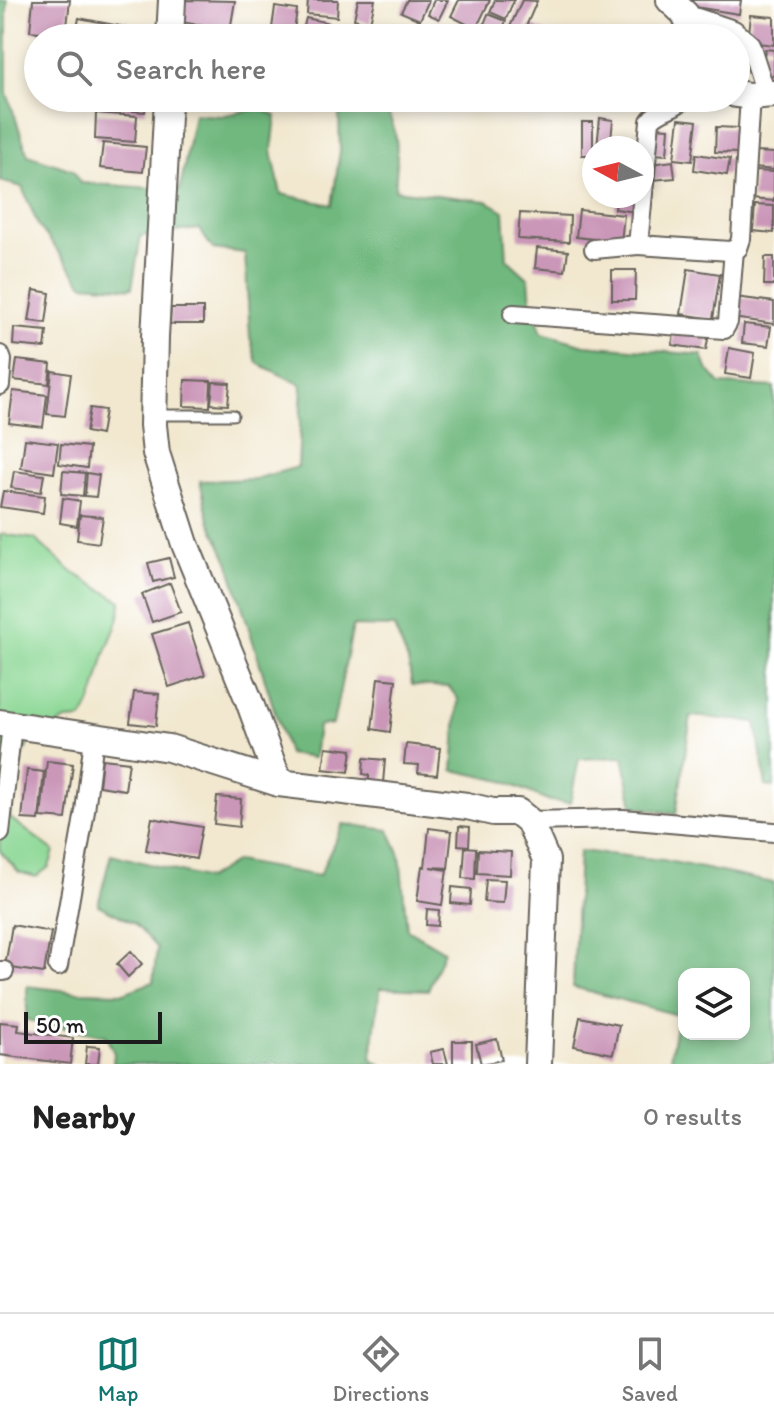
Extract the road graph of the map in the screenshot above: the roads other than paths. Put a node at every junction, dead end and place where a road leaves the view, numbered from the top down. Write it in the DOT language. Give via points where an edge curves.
graph roads {
  1 [pos="172,0"];
  2 [pos="683,17"];
  3 [pos="171,24"];
  4 [pos="710,24"];
  5 [pos="750,44"];
  6 [pos="756,94"];
  7 [pos="167,112"];
  8 [pos="660,112"];
  9 [pos="638,245"];
  10 [pos="594,249"];
  11 [pos="734,250"];
  12 [pos="513,314"];
  13 [pos="0,355"];
  14 [pos="0,385"];
  15 [pos="153,415"];
  16 [pos="233,415"];
  17 [pos="6,724"];
  18 [pos="94,738"];
  19 [pos="279,783"];
  20 [pos="529,821"];
  21 [pos="774,832"];
  22 [pos="0,833"];
  23 [pos="58,966"];
  24 [pos="538,1064"];
  1 -- 3 [label="street"];
  2 -- 4 [label="street"];
  5 -- 6 [label="street"];
  6 -- 11 [label="street" via="741,239"];
  7 -- 15 [label="street"];
  8 -- 9 [label="street" via="650,121"];
  9 -- 10 [label="street"];
  9 -- 11 [label="street"];
  11 -- 12 [label="street" via="724,329"];
  13 -- 14 [label="street"];
  15 -- 16 [label="lane"];
  15 -- 19 [label="street" via="156,453 173,512"];
  17 -- 18 [label="street"];
  17 -- 22 [label="street"];
  18 -- 19 [label="street" via="169,748"];
  18 -- 23 [label="street"];
  19 -- 20 [label="street" via="518,812"];
  20 -- 21 [label="street" via="623,819"];
  20 -- 24 [label="street" via="546,860"];
}
